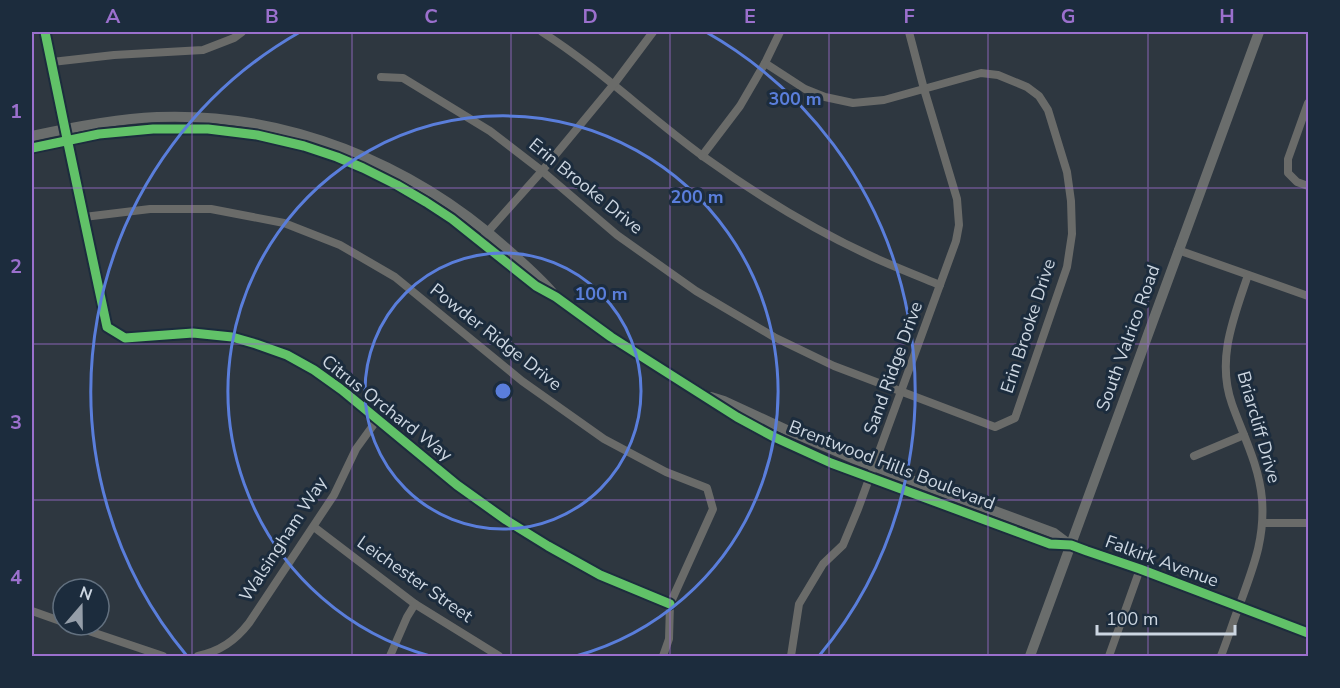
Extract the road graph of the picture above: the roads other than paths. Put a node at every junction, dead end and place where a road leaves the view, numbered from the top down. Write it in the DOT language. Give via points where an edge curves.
graph roads {
  1 [pos="45,32"];
  2 [pos="242,32"];
  3 [pos="542,32"];
  4 [pos="653,32"];
  5 [pos="780,32"];
  6 [pos="909,32"];
  7 [pos="1259,32"];
  8 [pos="52,62"];
  9 [pos="765,63"];
  10 [pos="381,76"];
  11 [pos="614,84"];
  12 [pos="924,89"];
  13 [pos="1308,104"];
  14 [pos="66,135"];
  15 [pos="32,136"];
  16 [pos="32,148"];
  17 [pos="702,156"];
  18 [pos="542,171"];
  19 [pos="1308,186"];
  20 [pos="84,217"];
  21 [pos="488,232"];
  22 [pos="480,241"];
  23 [pos="1178,250"];
  24 [pos="1248,275"];
  25 [pos="940,285"];
  26 [pos="1308,296"];
  27 [pos="556,297"];
  28 [pos="902,392"];
  29 [pos="705,395"];
  30 [pos="376,420"];
  31 [pos="1244,435"];
  32 [pos="1194,456"];
  33 [pos="874,466"];
  34 [pos="870,477"];
  35 [pos="1263,523"];
  36 [pos="1308,524"];
  37 [pos="314,527"];
  38 [pos="1071,545"];
  39 [pos="1140,569"];
  40 [pos="415,604"];
  41 [pos="670,604"];
  42 [pos="1239,607"];
  43 [pos="32,611"];
  44 [pos="51,618"];
  45 [pos="1308,633"];
  46 [pos="104,637"];
  47 [pos="163,657"];
  48 [pos="198,657"];
  49 [pos="390,657"];
  50 [pos="499,657"];
  51 [pos="663,657"];
  52 [pos="791,657"];
  53 [pos="1030,657"];
  54 [pos="1109,657"];
  55 [pos="1221,657"];
  1 -- 8 [label="street, Citrus Orchard Way"];
  2 -- 8 [label="street" via="203,50"];
  3 -- 11 [label="street, Sand Ridge Drive"];
  4 -- 11 [label="street"];
  5 -- 9 [label="street"];
  6 -- 12 [label="street, Sand Ridge Drive"];
  7 -- 23 [label="street, South Valrico Road"];
  8 -- 14 [label="street, Citrus Orchard Way"];
  9 -- 12 [label="street, Erin Brooke Drive" via="805,89 853,103 884,100"];
  9 -- 17 [label="street" via="740,106"];
  10 -- 18 [label="street, Erin Brooke Drive" via="403,78 422,89 490,131"];
  11 -- 17 [label="street, Sand Ridge Drive"];
  11 -- 18 [label="street"];
  12 -- 25 [label="street, Sand Ridge Drive" via="957,199 956,242"];
  12 -- 28 [label="street, Erin Brooke Drive" via="981,73 998,75 1039,96 1048,110 1067,172 1072,234 1067,267 1014,418 995,427"];
  13 -- 19 [label="street" via="1288,159 1288,172 1297,182"];
  14 -- 15 [label="street, Brentwood Hills Boulevard"];
  14 -- 16 [label="street, Brentwood Hills Boulevard"];
  14 -- 20 [label="street, Citrus Orchard Way"];
  14 -- 21 [label="street, Brentwood Hills Boulevard" via="114,120 159,117 210,118 283,129 347,149 396,171"];
  14 -- 22 [label="street, Brentwood Hills Boulevard" via="182,129 235,132 282,141 337,158 397,185"];
  17 -- 25 [label="street, Sand Ridge Drive" via="813,226"];
  18 -- 21 [label="street"];
  18 -- 28 [label="street, Erin Brooke Drive" via="617,235 696,291 784,342"];
  20 -- 30 [label="street, Citrus Orchard Way" via="107,327 124,338 193,333 256,344 314,370"];
  20 -- 41 [label="street, Powder Ridge Drive" via="150,209 211,208 293,227 340,245 395,277 522,381 604,439 666,472 707,488 713,509"];
  21 -- 22 [label="street"];
  21 -- 27 [label="street, Brentwood Hills Boulevard"];
  22 -- 27 [label="street, Brentwood Hills Boulevard" via="536,286"];
  23 -- 24 [label="street"];
  23 -- 38 [label="street, South Valrico Road"];
  24 -- 26 [label="street"];
  24 -- 31 [label="street, Briarcliff Drive" via="1232,322 1225,366 1231,402"];
  25 -- 28 [label="street, Sand Ridge Drive"];
  27 -- 29 [label="street, Brentwood Hills Boulevard" via="611,337"];
  28 -- 33 [label="street, Sand Ridge Drive"];
  29 -- 33 [label="street, Brentwood Hills Boulevard"];
  29 -- 34 [label="street, Brentwood Hills Boulevard" via="774,437"];
  30 -- 37 [label="street, Walsingham Way"];
  30 -- 41 [label="street, Citrus Orchard Way" via="514,525 600,575"];
  31 -- 32 [label="street"];
  31 -- 35 [label="street, Briarcliff Drive" via="1259,475"];
  33 -- 34 [label="street, Sand Ridge Drive"];
  33 -- 38 [label="street, Brentwood Hills Boulevard" via="1054,533"];
  34 -- 38 [label="street, Brentwood Hills Boulevard" via="1050,544"];
  34 -- 52 [label="street, Sand Ridge Drive" via="843,545 823,564 799,604"];
  35 -- 36 [label="street"];
  35 -- 42 [label="street, Briarcliff Drive" via="1257,558"];
  37 -- 40 [label="street, Leichester Street"];
  37 -- 48 [label="street, Walsingham Way" via="243,631 223,648"];
  38 -- 39 [label="street, Falkirk Avenue"];
  38 -- 53 [label="street, South Valrico Road"];
  39 -- 42 [label="street, Falkirk Avenue"];
  39 -- 54 [label="street"];
  40 -- 49 [label="street"];
  40 -- 50 [label="street, Leichester Street"];
  41 -- 51 [label="street, Powder Ridge Drive" via="669,639"];
  42 -- 45 [label="street, Falkirk Avenue"];
  42 -- 55 [label="street, Briarcliff Drive"];
  43 -- 44 [label="street"];
  46 -- 47 [label="street"];
}
